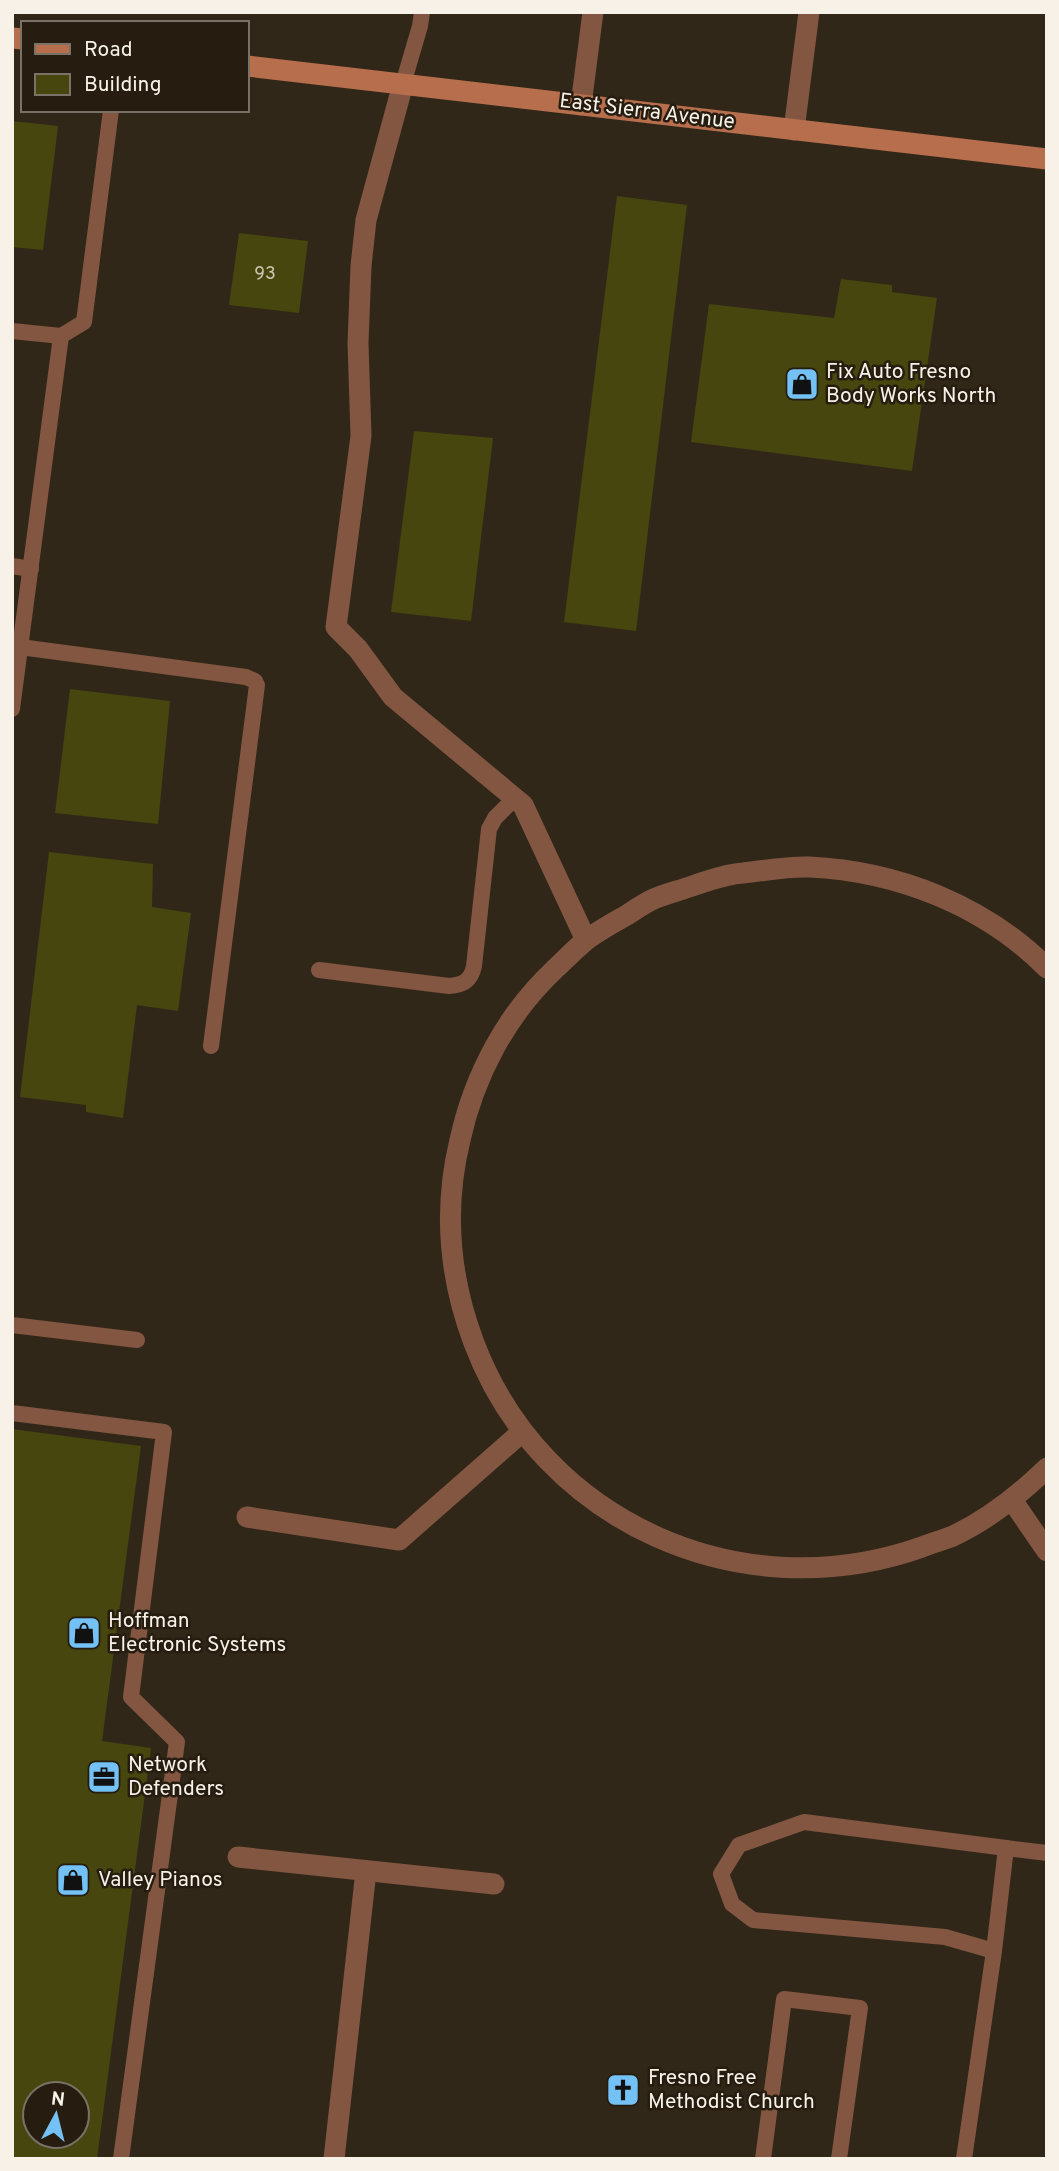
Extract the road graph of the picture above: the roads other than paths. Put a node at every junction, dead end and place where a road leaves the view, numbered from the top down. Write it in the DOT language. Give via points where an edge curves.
graph roads {
  1 [pos="422,12"];
  2 [pos="593,12"];
  3 [pos="809,12"];
  4 [pos="248,66"];
  5 [pos="403,83"];
  6 [pos="581,105"];
  7 [pos="111,112"];
  8 [pos="794,130"];
  9 [pos="1047,159"];
  10 [pos="12,331"];
  11 [pos="61,336"];
  12 [pos="12,566"];
  13 [pos="31,569"];
  14 [pos="20,647"];
  15 [pos="12,709"];
  16 [pos="514,798"];
  17 [pos="586,940"];
  18 [pos="1047,968"];
  19 [pos="319,970"];
  20 [pos="211,1046"];
  21 [pos="12,1325"];
  22 [pos="137,1340"];
  23 [pos="12,1413"];
  24 [pos="522,1432"];
  25 [pos="1047,1468"];
  26 [pos="1012,1500"];
  27 [pos="247,1517"];
  28 [pos="1047,1552"];
  29 [pos="1006,1848"];
  30 [pos="1047,1853"];
  31 [pos="238,1857"];
  32 [pos="366,1871"];
  33 [pos="494,1884"];
  34 [pos="994,1951"];
  35 [pos="121,2159"];
  36 [pos="334,2159"];
  37 [pos="763,2159"];
  38 [pos="839,2159"];
  39 [pos="964,2159"];
  1 -- 5 [label="lane"];
  2 -- 6 [label="street"];
  3 -- 8 [label="street"];
  4 -- 5 [label="main road, East Sierra Avenue"];
  5 -- 6 [label="main road, East Sierra Avenue"];
  5 -- 16 [label="street" via="366,220 358,342 361,436 336,627 393,697"];
  6 -- 8 [label="main road, East Sierra Avenue"];
  7 -- 11 [label="lane" via="84,322"];
  8 -- 9 [label="main road, East Sierra Avenue"];
  10 -- 11 [label="lane"];
  11 -- 13 [label="lane"];
  12 -- 13 [label="lane"];
  13 -- 14 [label="lane"];
  14 -- 15 [label="lane"];
  14 -- 20 [label="lane" via="246,677 257,685"];
  16 -- 17 [label="street" via="523,805"];
  16 -- 19 [label="lane" via="489,829 474,966 466,982 449,986"];
  17 -- 18 [label="street" via="653,899 728,874 806,867 884,876 958,903 1024,946"];
  17 -- 24 [label="street" via="536,987 496,1043 468,1105 452,1173 450,1241 461,1309 485,1373"];
  21 -- 22 [label="lane"];
  23 -- 35 [label="lane" via="164,1432 131,1697 177,1742"];
  24 -- 26 [label="street" via="569,1482 624,1521 687,1550 753,1566 822,1569 889,1559 953,1536"];
  24 -- 27 [label="street" via="399,1540"];
  25 -- 26 [label="street"];
  26 -- 28 [label="street"];
  29 -- 30 [label="lane"];
  29 -- 34 [label="lane"];
  29 -- 34 [label="lane" via="804,1822 739,1845 721,1874 732,1905 753,1920 945,1937"];
  31 -- 32 [label="street"];
  32 -- 33 [label="street"];
  32 -- 36 [label="street"];
  34 -- 39 [label="lane"];
  37 -- 38 [label="lane" via="784,1999 860,2008"];
}
